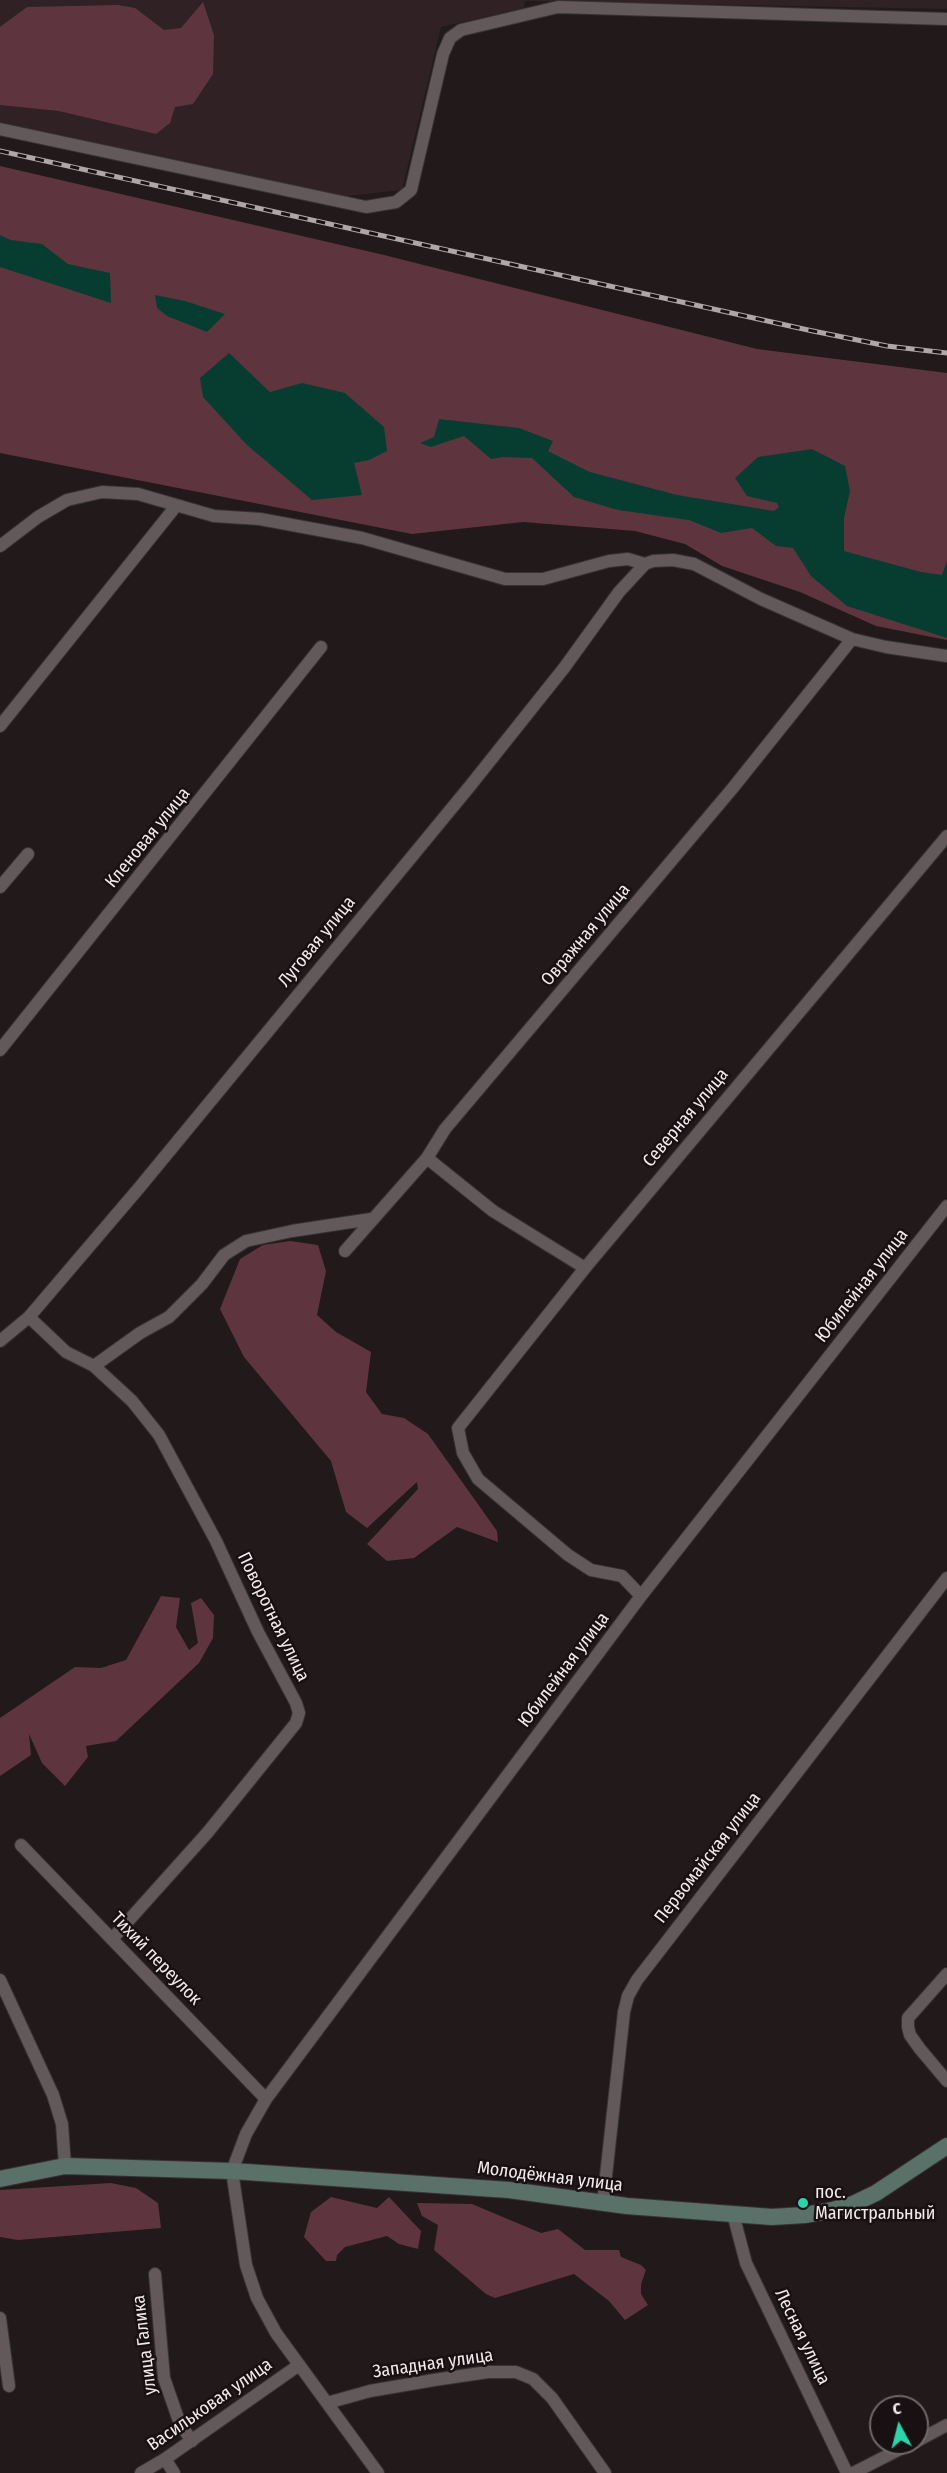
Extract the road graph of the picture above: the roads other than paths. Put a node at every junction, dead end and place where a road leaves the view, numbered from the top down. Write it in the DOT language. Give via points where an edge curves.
graph roads {
  1 [pos="947,19"];
  2 [pos="0,129"];
  3 [pos="176,506"];
  4 [pos="0,546"];
  5 [pos="649,562"];
  6 [pos="852,639"];
  7 [pos="321,647"];
  8 [pos="947,656"];
  9 [pos="0,726"];
  10 [pos="947,836"];
  11 [pos="28,854"];
  12 [pos="0,887"];
  13 [pos="0,1050"];
  14 [pos="427,1158"];
  15 [pos="947,1206"];
  16 [pos="371,1219"];
  17 [pos="345,1251"];
  18 [pos="585,1268"];
  19 [pos="29,1317"];
  20 [pos="0,1341"];
  21 [pos="94,1366"];
  22 [pos="947,1578"];
  23 [pos="642,1596"];
  24 [pos="21,1845"];
  25 [pos="112,1939"];
  26 [pos="947,1974"];
  27 [pos="0,1980"];
  28 [pos="947,2082"];
  29 [pos="266,2099"];
  30 [pos="947,2146"];
  31 [pos="65,2166"];
  32 [pos="232,2171"];
  33 [pos="0,2179"];
  34 [pos="603,2203"];
  35 [pos="733,2214"];
  36 [pos="155,2274"];
  37 [pos="0,2318"];
  38 [pos="299,2365"];
  39 [pos="9,2386"];
  40 [pos="327,2403"];
  41 [pos="947,2425"];
  42 [pos="929,2434"];
  43 [pos="192,2441"];
  44 [pos="889,2455"];
  45 [pos="165,2459"];
  46 [pos="141,2473"];
  47 [pos="174,2473"];
  48 [pos="378,2473"];
  49 [pos="605,2473"];
  50 [pos="848,2473"];
  51 [pos="854,2473"];
  1 -- 2 [label="street" via="558,7 461,30 450,38 443,54 411,190 396,202 366,207"];
  3 -- 4 [label="street" via="138,494 102,492 78,497 38,517"];
  3 -- 5 [label="street" via="214,516 260,519 362,538 505,579 543,579 609,561"];
  3 -- 9 [label="street"];
  5 -- 6 [label="street" via="673,560 694,564"];
  5 -- 19 [label="street, Луговая улица" via="619,592 470,786"];
  6 -- 8 [label="street"];
  6 -- 14 [label="street, Овражная улица" via="732,789 446,1129"];
  7 -- 13 [label="street, Кленовая улица"];
  10 -- 18 [label="street, Северная улица"];
  11 -- 12 [label="street"];
  14 -- 16 [label="street, Овражная улица"];
  14 -- 18 [label="street" via="493,1211"];
  15 -- 23 [label="street, Юбилейная улица"];
  16 -- 17 [label="street, Овражная улица"];
  16 -- 21 [label="street" via="246,1241 224,1255 169,1317"];
  18 -- 23 [label="street, Северная улица" via="458,1428 463,1453 478,1479 568,1555 591,1570 622,1576"];
  19 -- 20 [label="street, Луговая улица"];
  19 -- 21 [label="street, Поворотная улица" via="66,1352"];
  21 -- 25 [label="street, Поворотная улица" via="132,1401 159,1435 216,1541 299,1713 296,1723 208,1832"];
  22 -- 34 [label="street, Первомайская улица" via="644,1970 628,1996"];
  23 -- 29 [label="street, Юбилейная улица"];
  24 -- 25 [label="street, Тихий переулок"];
  25 -- 29 [label="street, Тихий переулок"];
  26 -- 28 [label="street" via="909,2018 908,2027"];
  27 -- 31 [label="street" via="53,2095 62,2124"];
  29 -- 32 [label="street, Юбилейная улица" via="246,2134"];
  30 -- 35 [label="street, Молодёжная улица" via="876,2193 833,2210 772,2217"];
  31 -- 32 [label="street, Молодёжная улица"];
  31 -- 33 [label="street, Молодёжная улица"];
  32 -- 34 [label="street, Молодёжная улица" via="509,2190"];
  32 -- 38 [label="street" via="246,2265 257,2298"];
  34 -- 35 [label="street, Молодёжная улица"];
  35 -- 50 [label="street, Лесная улица" via="746,2263"];
  36 -- 43 [label="street, улица Галика" via="164,2378 180,2424"];
  37 -- 39 [label="street"];
  38 -- 40 [label="street"];
  38 -- 43 [label="street, Васильковая улица"];
  40 -- 48 [label="street"];
  40 -- 49 [label="street, Западная улица" via="434,2380 516,2372 533,2379 552,2398"];
  41 -- 42 [label="street"];
  43 -- 45 [label="street, Васильковая улица"];
  44 -- 51 [label="street"];
  45 -- 46 [label="street, Васильковая улица"];
  45 -- 47 [label="street"];
}
